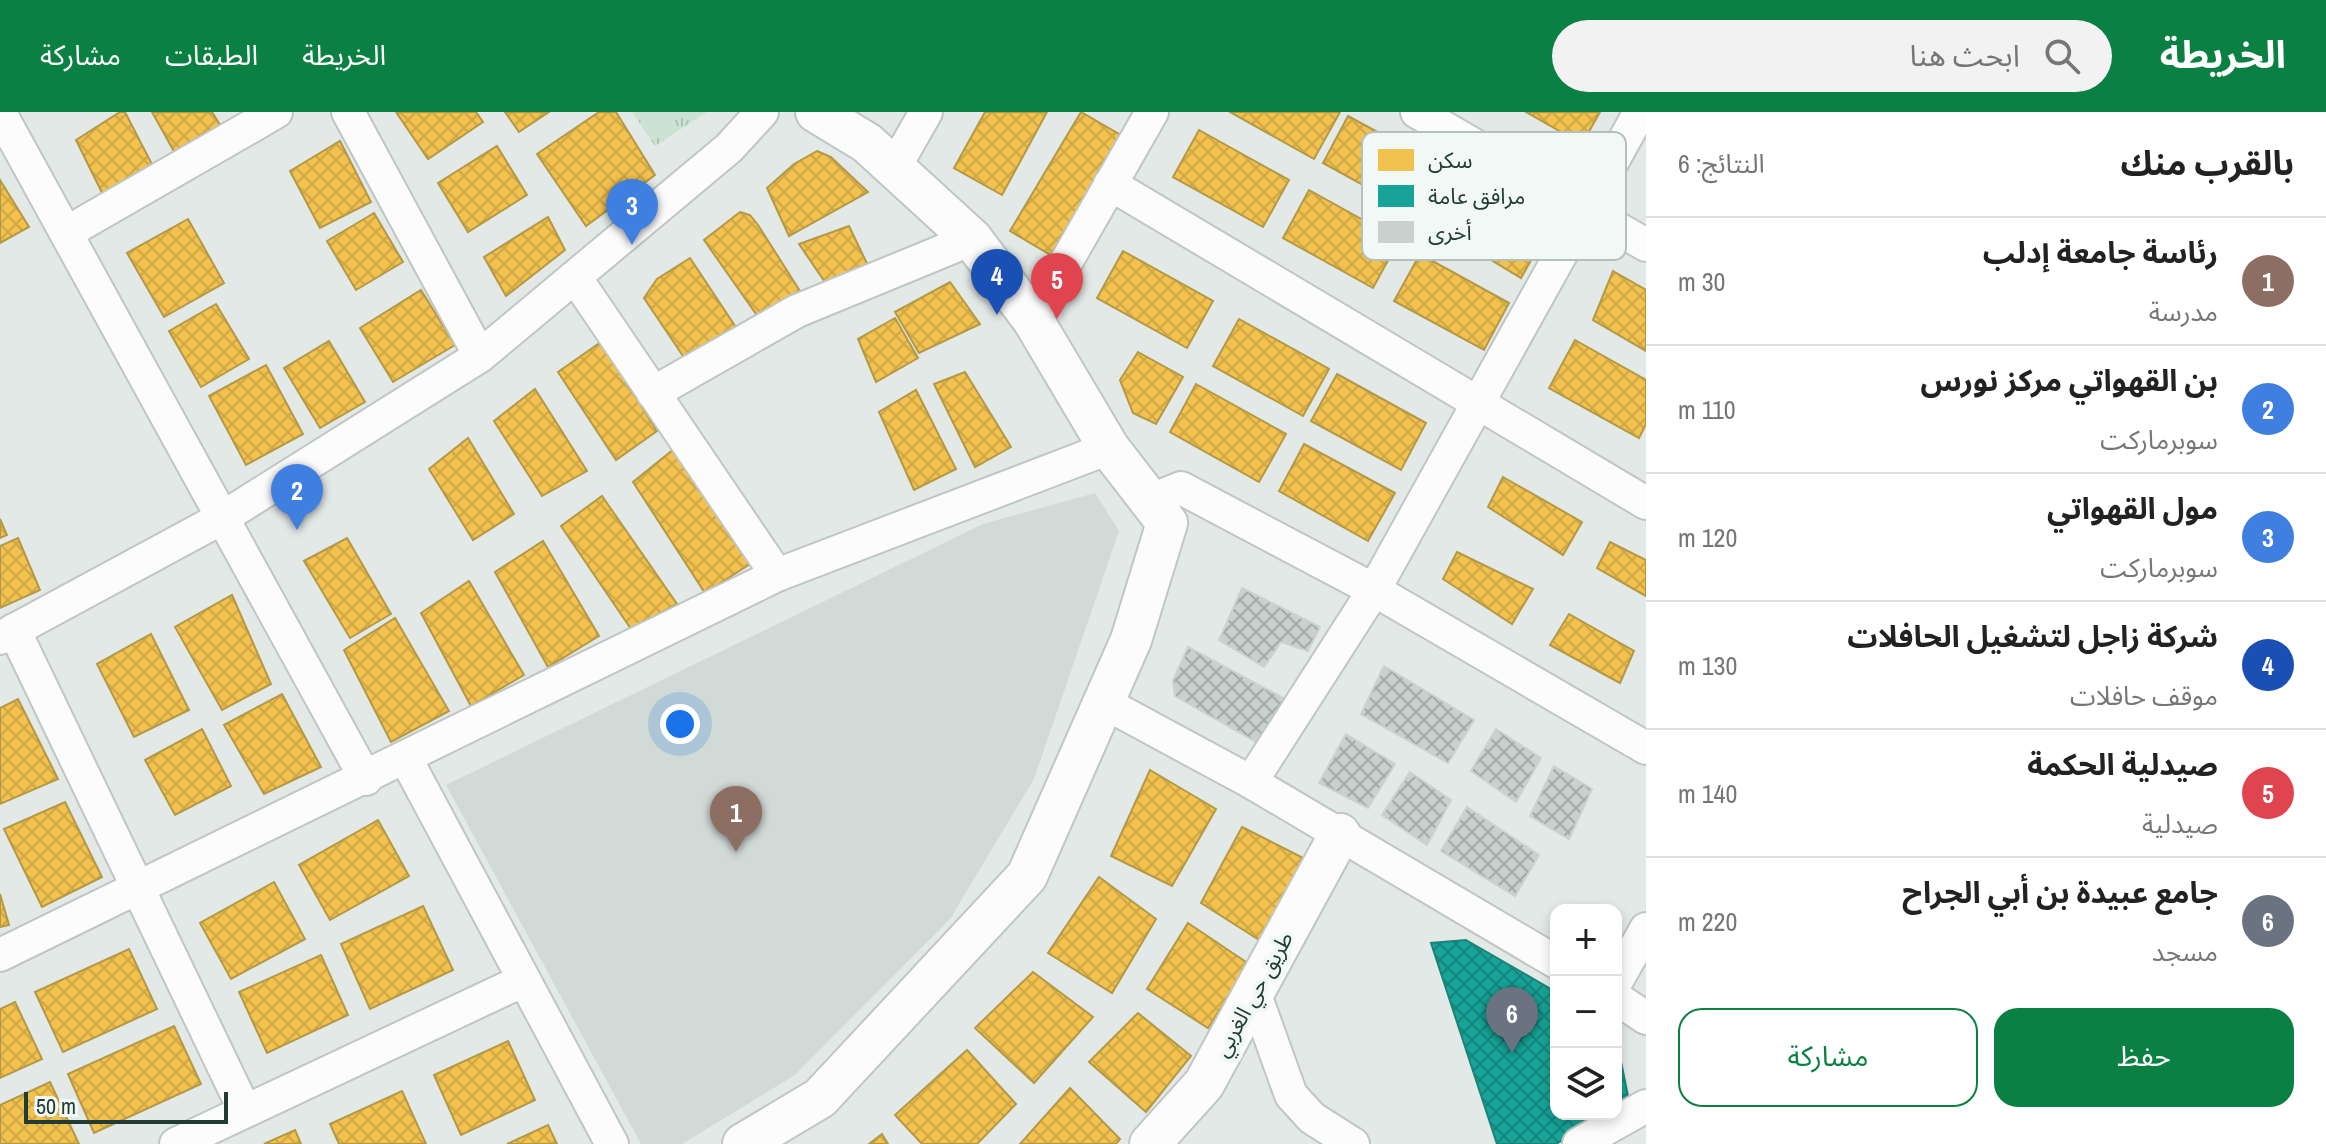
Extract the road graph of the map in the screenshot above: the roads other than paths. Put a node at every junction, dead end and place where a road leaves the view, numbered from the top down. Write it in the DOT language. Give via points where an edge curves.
graph roads {
  1 [pos="276,112"];
  2 [pos="348,112"];
  3 [pos="762,112"];
  4 [pos="816,112"];
  5 [pos="926,112"];
  6 [pos="1152,112"];
  7 [pos="1417,112"];
  8 [pos="1640,112"];
  9 [pos="0,113"];
  10 [pos="1451,132"];
  11 [pos="1626,136"];
  12 [pos="893,170"];
  13 [pos="1110,184"];
  14 [pos="66,233"];
  15 [pos="1626,233"];
  16 [pos="972,239"];
  17 [pos="1646,245"];
  18 [pos="1556,260"];
  19 [pos="575,277"];
  20 [pos="1033,320"];
  21 [pos="480,356"];
  22 [pos="653,393"];
  23 [pos="1477,403"];
  24 [pos="1109,448"];
  25 [pos="1149,501"];
  26 [pos="1646,503"];
  27 [pos="222,518"];
  28 [pos="777,575"];
  29 [pos="1374,590"];
  30 [pos="7,634"];
  31 [pos="1103,702"];
  32 [pos="1646,748"];
  33 [pos="406,759"];
  34 [pos="366,779"];
  35 [pos="1251,782"];
  36 [pos="1340,834"];
  37 [pos="140,888"];
  38 [pos="1646,929"];
  39 [pos="0,955"];
  40 [pos="1550,958"];
  41 [pos="1619,976"];
  42 [pos="524,980"];
  43 [pos="1254,992"];
  44 [pos="1622,1002"];
  45 [pos="1646,1018"];
  46 [pos="1646,1106"];
  47 [pos="245,1111"];
  48 [pos="176,1144"];
  49 [pos="612,1144"];
  50 [pos="743,1144"];
  51 [pos="1150,1144"];
  52 [pos="1353,1144"];
  53 [pos="1579,1144"];
  1 -- 14 [label="street"];
  2 -- 21 [label="street"];
  3 -- 19 [label="street" via="729,148"];
  4 -- 12 [label="street" via="867,143"];
  5 -- 12 [label="street"];
  6 -- 13 [label="street"];
  7 -- 10 [label="street"];
  8 -- 11 [label="street"];
  9 -- 14 [label="street"];
  12 -- 16 [label="street"];
  13 -- 20 [label="street"];
  13 -- 23 [label="street"];
  14 -- 27 [label="street"];
  15 -- 17 [label="street"];
  16 -- 20 [label="street"];
  16 -- 22 [label="street" via="797,311"];
  18 -- 23 [label="street"];
  19 -- 21 [label="street"];
  19 -- 22 [label="street"];
  20 -- 24 [label="street"];
  21 -- 27 [label="street"];
  22 -- 28 [label="street"];
  23 -- 26 [label="street"];
  23 -- 29 [label="street"];
  24 -- 25 [label="street"];
  24 -- 28 [label="street"];
  25 -- 29 [label="street" via="1181,488"];
  25 -- 31 [label="street" via="1167,523 1131,640"];
  27 -- 30 [label="street"];
  27 -- 34 [label="street"];
  28 -- 33 [label="street"];
  29 -- 32 [label="street"];
  29 -- 35 [label="street"];
  30 -- 37 [label="street"];
  31 -- 35 [label="street"];
  31 -- 50 [label="street" via="1027,876 820,1098"];
  33 -- 34 [label="street"];
  33 -- 42 [label="street"];
  34 -- 37 [label="street"];
  35 -- 36 [label="street"];
  36 -- 40 [label="street"];
  36 -- 43 [label="street, طريق حي الغربي"];
  37 -- 39 [label="street"];
  37 -- 47 [label="street"];
  38 -- 41 [label="street"];
  42 -- 47 [label="street"];
  42 -- 49 [label="street"];
  43 -- 51 [label="street, طريق حي الغربي" via="1204,1084"];
  43 -- 52 [label="street" via="1291,1095 1312,1118"];
  44 -- 45 [label="street"];
  46 -- 53 [label="street"];
  47 -- 48 [label="street"];
}
